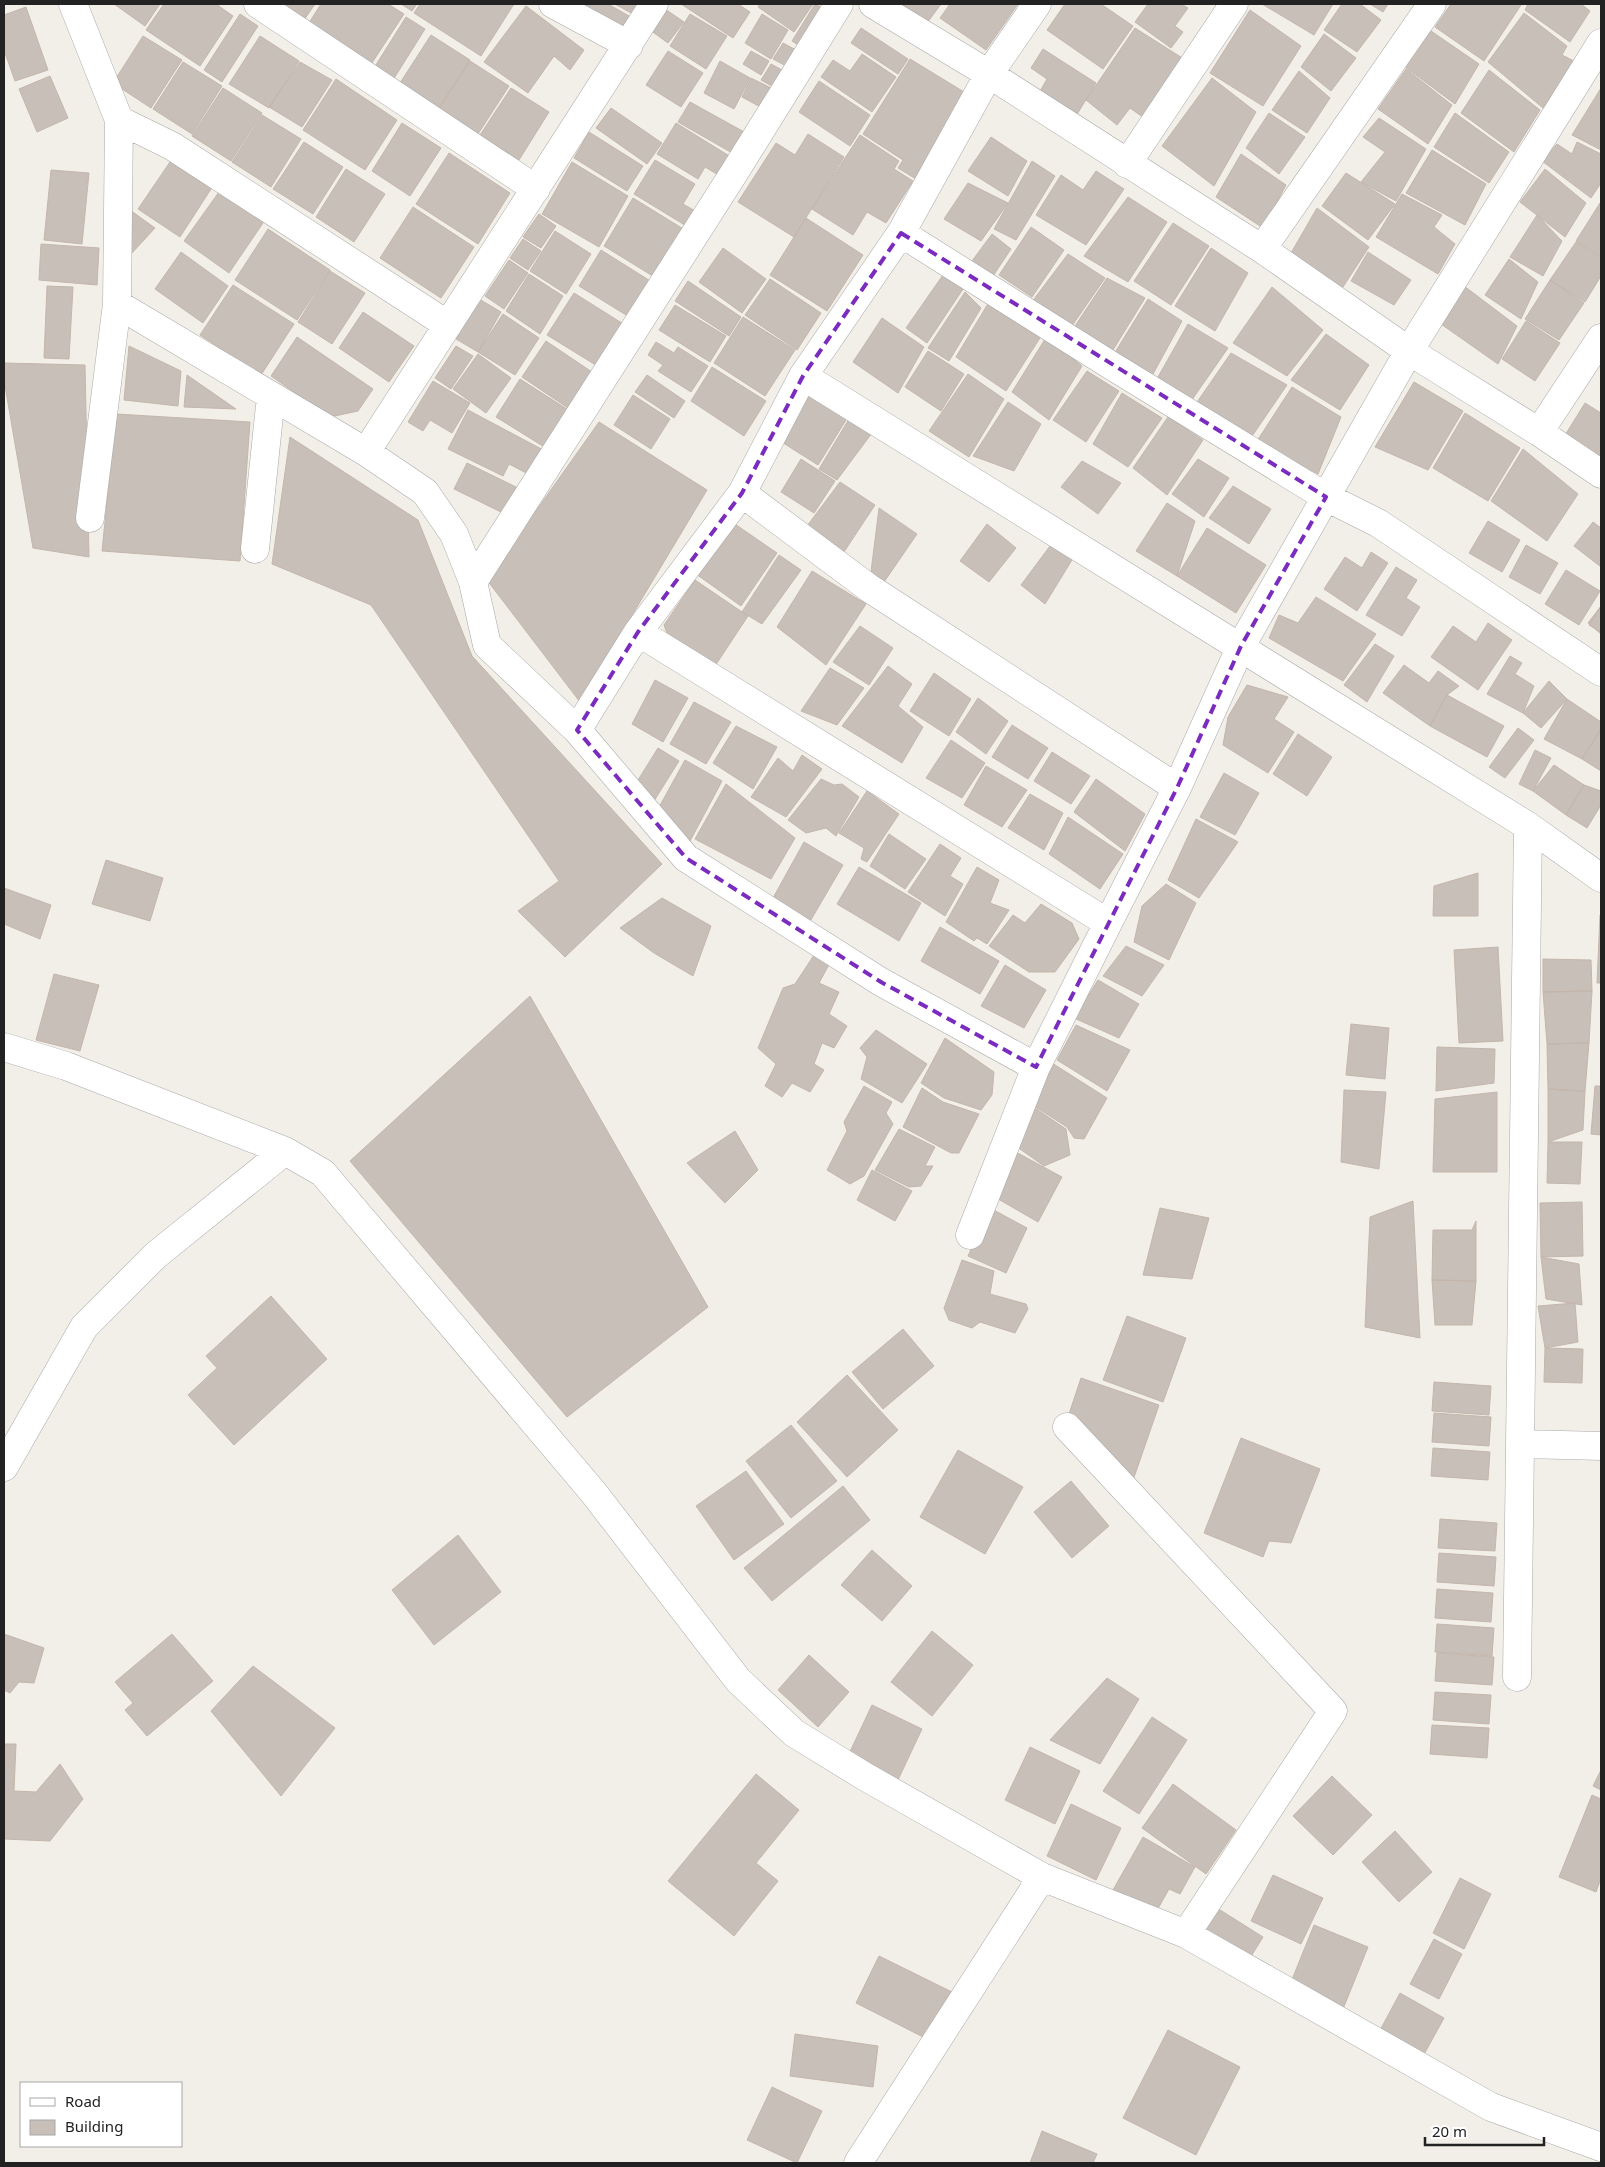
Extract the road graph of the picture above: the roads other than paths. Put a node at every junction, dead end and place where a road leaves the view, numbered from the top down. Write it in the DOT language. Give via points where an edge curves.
graph roads {
  1 [pos="74,4"];
  2 [pos="258,4"];
  3 [pos="553,4"];
  4 [pos="654,4"];
  5 [pos="838,4"];
  6 [pos="874,4"];
  7 [pos="1037,4"];
  8 [pos="1234,4"];
  9 [pos="1432,4"];
  10 [pos="1601,43"];
  11 [pos="629,45"];
  12 [pos="989,74"];
  13 [pos="119,120"];
  14 [pos="1127,164"];
  15 [pos="536,189"];
  16 [pos="901,232"];
  17 [pos="1262,249"];
  18 [pos="117,304"];
  19 [pos="448,325"];
  20 [pos="1601,338"];
  21 [pos="1409,351"];
  22 [pos="802,376"];
  23 [pos="271,396"];
  24 [pos="1539,432"];
  25 [pos="366,452"];
  26 [pos="1601,474"];
  27 [pos="742,493"];
  28 [pos="1326,497"];
  29 [pos="90,518"];
  30 [pos="255,549"];
  31 [pos="474,582"];
  32 [pos="638,632"];
  33 [pos="1241,646"];
  34 [pos="1601,672"];
  35 [pos="577,730"];
  36 [pos="1177,788"];
  37 [pos="1528,826"];
  38 [pos="1601,878"];
  39 [pos="1108,923"];
  40 [pos="4,1047"];
  41 [pos="1036,1067"];
  42 [pos="285,1150"];
  43 [pos="970,1235"];
  44 [pos="1067,1427"];
  45 [pos="1520,1444"];
  46 [pos="1601,1446"];
  47 [pos="4,1467"];
  48 [pos="1517,1678"];
  49 [pos="1042,1876"];
  50 [pos="1186,1934"];
  51 [pos="1601,2147"];
  52 [pos="858,2163"];
  1 -- 13 [label="street"];
  2 -- 15 [label="street"];
  3 -- 11 [label="street"];
  4 -- 11 [label="street"];
  5 -- 31 [label="street"];
  6 -- 12 [label="street"];
  7 -- 12 [label="street"];
  8 -- 14 [label="street"];
  9 -- 17 [label="street"];
  10 -- 21 [label="street"];
  11 -- 15 [label="street"];
  12 -- 14 [label="street"];
  12 -- 16 [label="street"];
  13 -- 18 [label="street"];
  13 -- 19 [label="street" via="172,146"];
  14 -- 17 [label="street"];
  15 -- 19 [label="street"];
  16 -- 22 [label="street"];
  16 -- 28 [label="street"];
  17 -- 21 [label="street"];
  18 -- 23 [label="street"];
  18 -- 29 [label="street"];
  19 -- 25 [label="street"];
  20 -- 24 [label="street"];
  21 -- 24 [label="street"];
  21 -- 28 [label="street"];
  22 -- 27 [label="street"];
  22 -- 33 [label="street"];
  23 -- 25 [label="street"];
  23 -- 30 [label="street"];
  24 -- 26 [label="street"];
  25 -- 31 [label="street" via="425,492 454,534"];
  27 -- 32 [label="street"];
  27 -- 36 [label="street" via="869,588"];
  28 -- 33 [label="street"];
  28 -- 34 [label="street" via="1378,523"];
  31 -- 35 [label="street" via="487,645"];
  32 -- 35 [label="street"];
  32 -- 39 [label="street"];
  33 -- 36 [label="street"];
  33 -- 37 [label="street"];
  35 -- 41 [label="street" via="686,858 882,982"];
  36 -- 39 [label="street"];
  37 -- 38 [label="street"];
  37 -- 45 [label="street"];
  39 -- 41 [label="street"];
  40 -- 42 [label="street" via="66,1066"];
  41 -- 43 [label="street"];
  42 -- 47 [label="street" via="156,1255 84,1327"];
  42 -- 49 [label="street" via="323,1173 592,1492 738,1680 787,1727 864,1776"];
  44 -- 50 [label="street" via="1333,1711"];
  45 -- 46 [label="street"];
  45 -- 48 [label="street"];
  49 -- 50 [label="street"];
  49 -- 52 [label="street"];
  50 -- 51 [label="street" via="1491,2107"];
}
